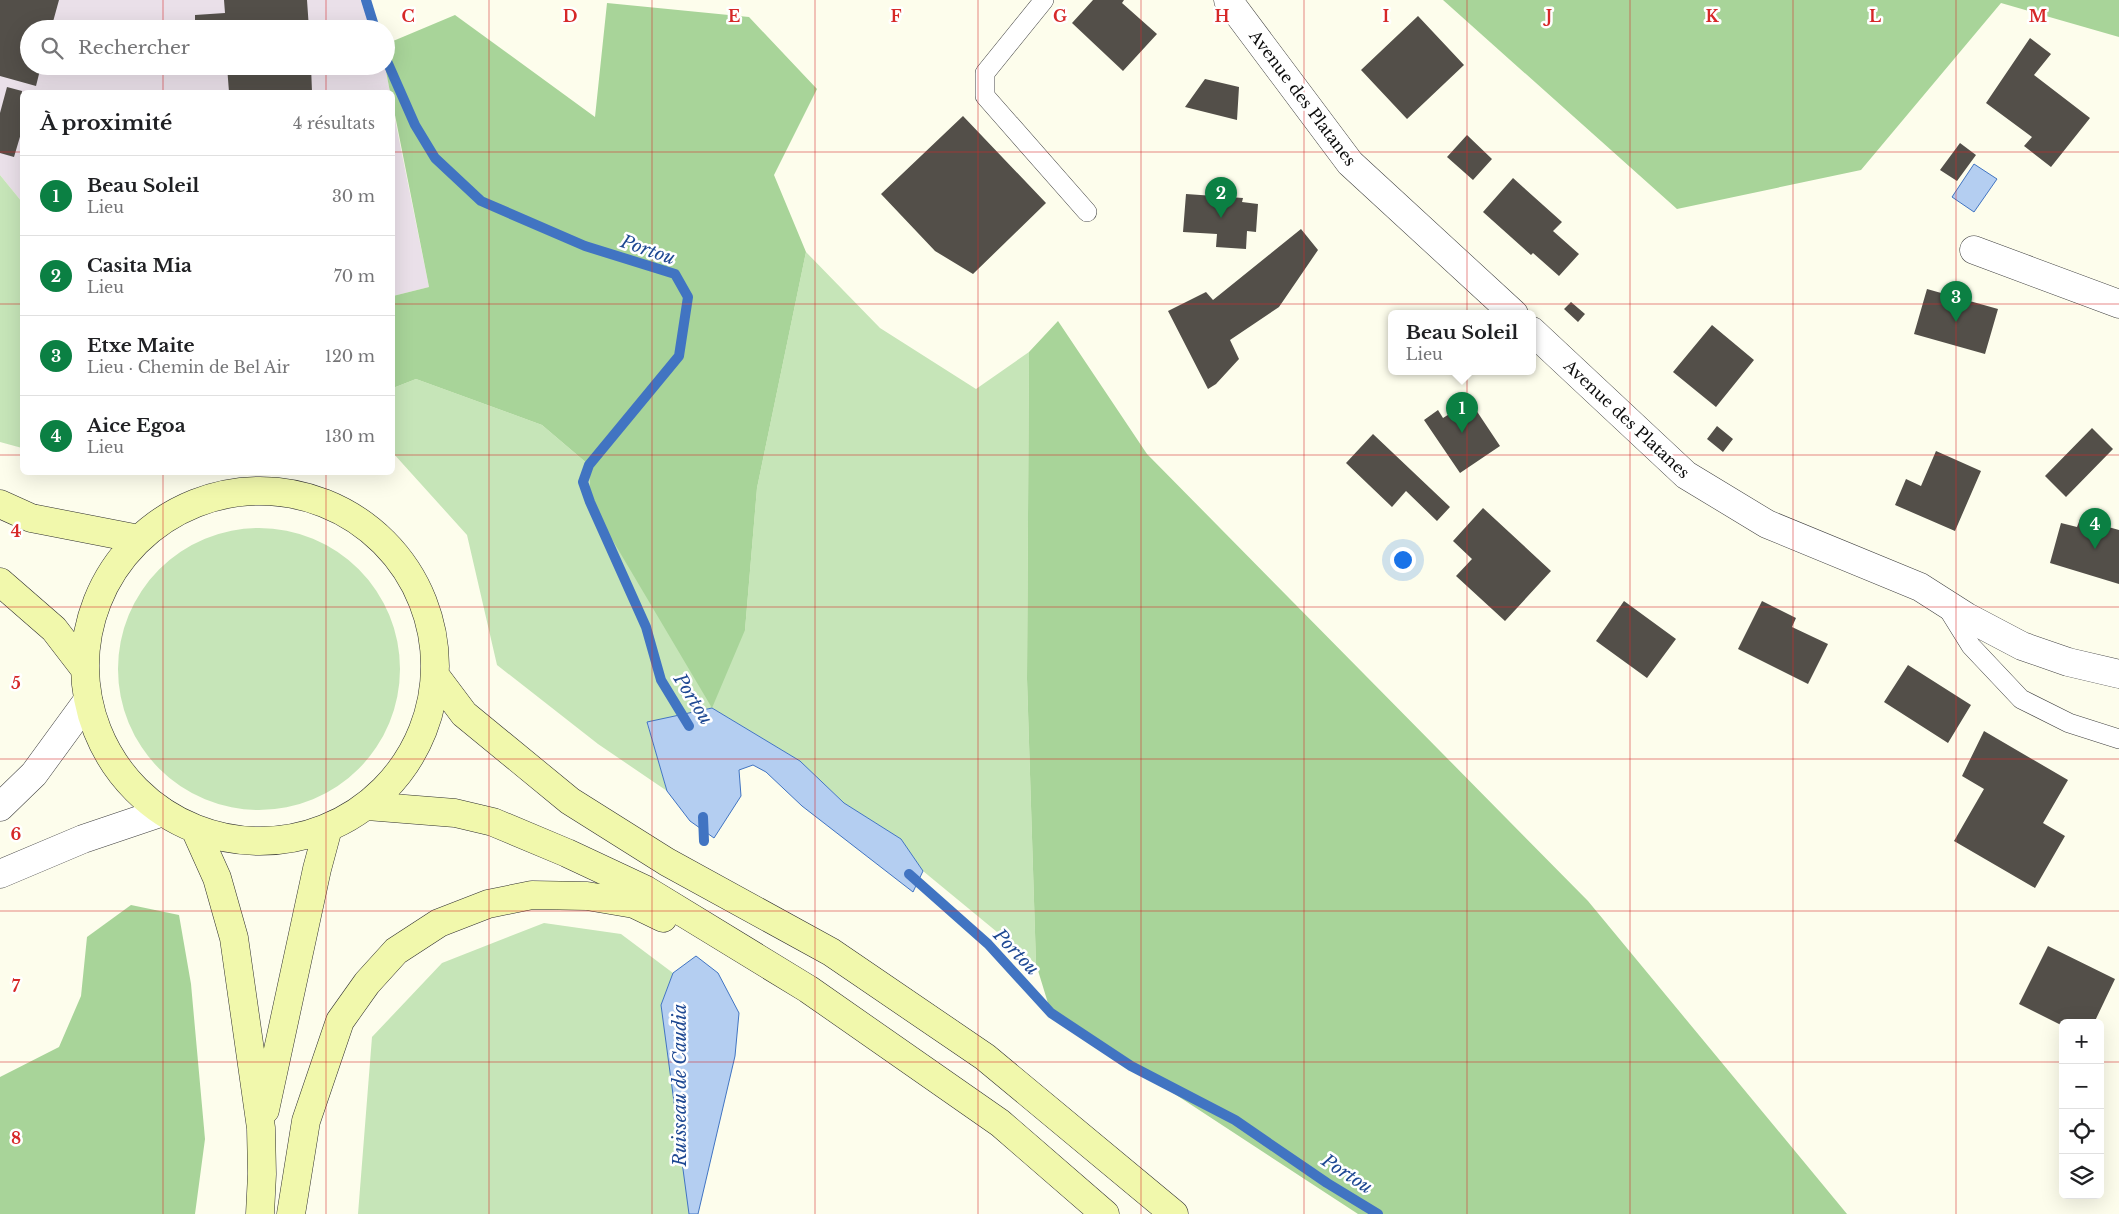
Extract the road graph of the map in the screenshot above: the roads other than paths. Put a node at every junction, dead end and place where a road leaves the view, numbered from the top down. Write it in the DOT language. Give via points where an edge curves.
graph roads {
  1 [pos="1044,0"];
  2 [pos="1228,0"];
  3 [pos="1087,212"];
  4 [pos="1974,250"];
  5 [pos="2119,304"];
  6 [pos="1510,310"];
  7 [pos="1536,335"];
  8 [pos="0,504"];
  9 [pos="139,539"];
  10 [pos="0,582"];
  11 [pos="1943,602"];
  12 [pos="84,668"];
  13 [pos="2119,674"];
  14 [pos="437,678"];
  15 [pos="88,700"];
  16 [pos="2119,739"];
  17 [pos="367,806"];
  18 [pos="0,807"];
  19 [pos="163,812"];
  20 [pos="328,828"];
  21 [pos="195,829"];
  22 [pos="0,874"];
  23 [pos="808,989"];
  24 [pos="261,1128"];
  25 [pos="260,1214"];
  26 [pos="291,1214"];
  27 [pos="1105,1214"];
  28 [pos="1174,1214"];
  1 -- 3 [label="lane" via="985,72 984,96"];
  2 -- 6 [label="street, Avenue des Platanes" via="1350,163"];
  4 -- 5 [label="street"];
  7 -- 11 [label="street, Avenue des Platanes" via="1686,475 1767,524 1920,587"];
  8 -- 9 [label="main road" via="31,518"];
  9 -- 12 [label="main road" via="109,576 90,620"];
  9 -- 14 [label="main road" via="189,505 247,490 307,496 362,521 405,564 430,618"];
  10 -- 12 [label="main road" via="54,629"];
  11 -- 13 [label="street, Avenue des Platanes" via="2022,646 2068,662"];
  11 -- 16 [label="lane, Avenue des Platanes" via="1971,646 2021,699 2069,723"];
  12 -- 15 [label="main road"];
  14 -- 17 [label="main road" via="426,727 402,770"];
  14 -- 28 [label="main road" via="464,714 570,801 667,862 831,952 985,1057"];
  15 -- 18 [label="street" via="34,774"];
  15 -- 19 [label="main road" via="102,743 128,782"];
  17 -- 20 [label="main road"];
  17 -- 23 [label="main road" via="455,813 493,822 646,890"];
  19 -- 21 [label="main road"];
  19 -- 22 [label="street" via="83,838"];
  20 -- 21 [label="main road" via="284,840 239,840"];
  20 -- 24 [label="main road" via="316,869"];
  21 -- 24 [label="main road" via="226,903 234,938"];
  23 -- 26 [label="main road" via="634,904 587,896 532,895 488,904 439,923 396,951 340,1020 306,1121"];
  23 -- 27 [label="main road" via="1000,1123"];
  24 -- 25 [label="main road"];
}
